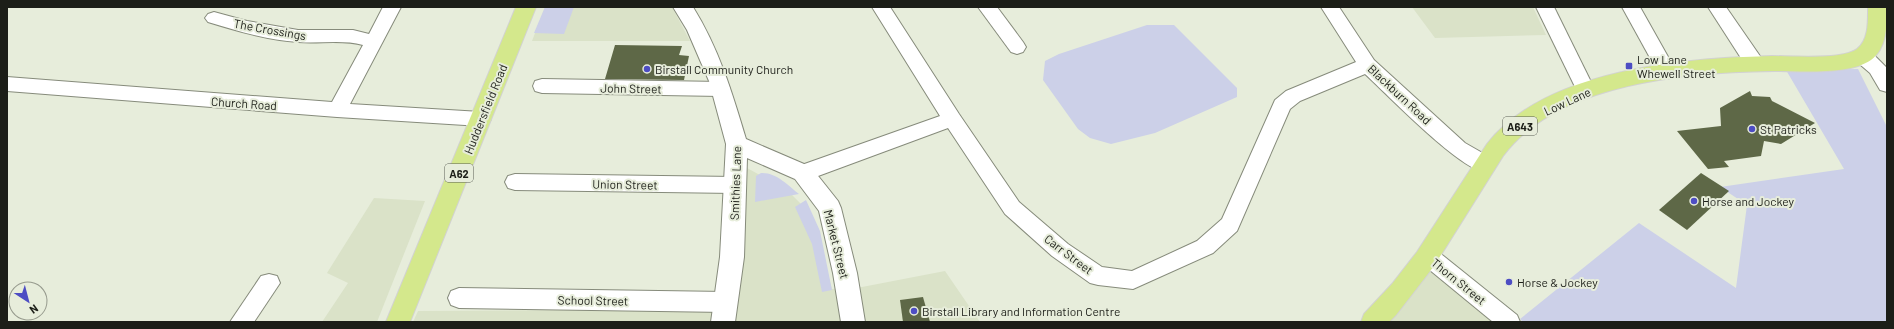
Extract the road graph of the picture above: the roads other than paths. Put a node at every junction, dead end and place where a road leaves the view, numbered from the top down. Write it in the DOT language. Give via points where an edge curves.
graph roads {
  1 [pos="392,7"];
  2 [pos="526,7"];
  3 [pos="683,7"];
  4 [pos="881,7"];
  5 [pos="987,7"];
  6 [pos="1330,7"];
  7 [pos="1545,7"];
  8 [pos="1631,7"];
  9 [pos="1717,7"];
  10 [pos="1878,7"];
  11 [pos="214,18"];
  12 [pos="1882,36"];
  13 [pos="374,42"];
  14 [pos="1017,47"];
  15 [pos="1862,56"];
  16 [pos="1755,64"];
  17 [pos="1367,65"];
  18 [pos="1667,71"];
  19 [pos="7,84"];
  20 [pos="1887,85"];
  21 [pos="542,86"];
  22 [pos="721,89"];
  23 [pos="1586,90"];
  24 [pos="337,110"];
  25 [pos="482,119"];
  26 [pos="952,119"];
  27 [pos="737,144"];
  28 [pos="1486,165"];
  29 [pos="803,173"];
  30 [pos="515,182"];
  31 [pos="735,185"];
  32 [pos="1428,256"];
  33 [pos="269,283"];
  34 [pos="459,298"];
  35 [pos="724,312"];
  36 [pos="241,322"];
  37 [pos="398,322"];
  38 [pos="853,322"];
  39 [pos="1373,322"];
  40 [pos="1509,322"];
  1 -- 13 [label="street"];
  2 -- 25 [label="main road, Huddersfield Road / A62"];
  3 -- 22 [label="street, Smithies Lane" via="697,30"];
  4 -- 26 [label="street, Carr Street"];
  5 -- 14 [label="street"];
  6 -- 17 [label="street, Blackburn Road"];
  7 -- 23 [label="street"];
  8 -- 18 [label="street"];
  9 -- 16 [label="street"];
  10 -- 12 [label="main road"];
  11 -- 13 [label="street, The Crossings" via="298,36 352,36"];
  12 -- 15 [label="main road"];
  13 -- 24 [label="street"];
  15 -- 16 [label="main road, Low Lane" via="1840,62"];
  15 -- 20 [label="street" via="1882,72"];
  16 -- 18 [label="main road, Low Lane / A643"];
  17 -- 26 [label="street, Carr Street" via="1293,96 1282,106 1230,225 1205,247 1133,280 1098,276 1060,250 1012,208"];
  17 -- 28 [label="street, Blackburn Road" via="1458,148"];
  18 -- 23 [label="main road, Low Lane / A643" via="1623,79"];
  19 -- 24 [label="street, Church Road"];
  21 -- 22 [label="street, John Street"];
  22 -- 27 [label="street, Smithies Lane"];
  23 -- 28 [label="main road, Low Lane / A643" via="1558,103 1515,129 1504,139"];
  24 -- 25 [label="street, Church Road"];
  25 -- 37 [label="main road, Huddersfield Road / A62"];
  26 -- 29 [label="street"];
  27 -- 29 [label="street, Market Street"];
  27 -- 31 [label="street, Smithies Lane"];
  28 -- 32 [label="main road, Low Lane / A643"];
  29 -- 38 [label="street, Market Street" via="830,208"];
  30 -- 31 [label="street, Union Street"];
  31 -- 35 [label="street, Smithies Lane" via="732,257"];
  32 -- 39 [label="main road, Low Lane / A643" via="1399,295"];
  32 -- 40 [label="street, Thorn Street"];
  33 -- 36 [label="street"];
  34 -- 35 [label="street, School Street"];
}
